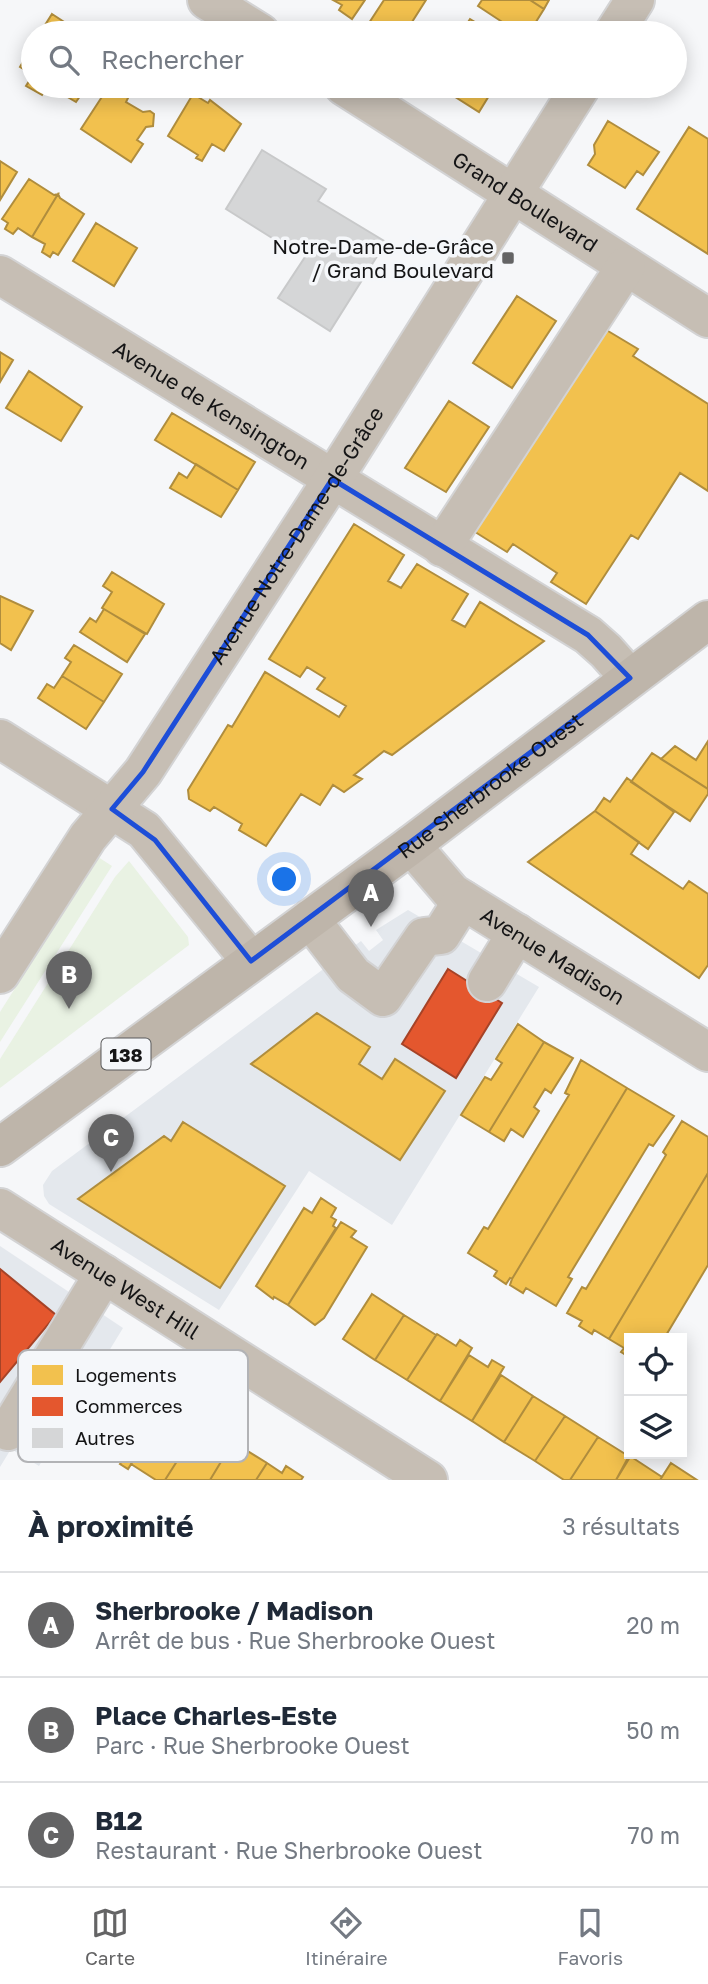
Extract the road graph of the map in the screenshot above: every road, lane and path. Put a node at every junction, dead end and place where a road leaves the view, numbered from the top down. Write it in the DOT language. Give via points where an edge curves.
graph roads {
  1 [pos="207,0"];
  2 [pos="635,0"];
  3 [pos="241,21"];
  4 [pos="622,21"];
  5 [pos="363,98"];
  6 [pos="573,98"];
  7 [pos="513,193"];
  8 [pos="626,266"];
  9 [pos="0,275"];
  10 [pos="708,318"];
  11 [pos="332,480"];
  12 [pos="442,547"];
  13 [pos="708,620"];
  14 [pos="630,678"];
  15 [pos="0,739"];
  16 [pos="112,809"];
  17 [pos="411,845"];
  18 [pos="463,900"];
  19 [pos="310,919"];
  20 [pos="517,933"];
  21 [pos="251,961"];
  22 [pos="0,974"];
  23 [pos="487,982"];
  24 [pos="708,1052"];
  25 [pos="0,1147"];
  26 [pos="0,1208"];
  27 [pos="104,1274"];
  28 [pos="58,1350"];
  29 [pos="224,1350"];
  30 [pos="248,1366"];
  31 [pos="18,1415"];
  32 [pos="8,1431"];
  33 [pos="428,1480"];
  1 -- 3 [label="street"];
  2 -- 4 [label="street"];
  5 -- 7 [label="street, Grand Boulevard"];
  6 -- 7 [label="street, Avenue Notre-Dame-de-Grâce"];
  7 -- 8 [label="street, Grand Boulevard"];
  7 -- 11 [label="street, Avenue Notre-Dame-de-Grâce"];
  8 -- 10 [label="street, Grand Boulevard"];
  8 -- 12 [label="street"];
  9 -- 11 [label="street, Avenue de Kensington"];
  11 -- 12 [label="street, Avenue de Kensington"];
  11 -- 16 [label="street, Avenue Notre-Dame-de-Grâce" via="143,772"];
  12 -- 14 [label="street, Avenue de Kensington" via="588,635"];
  13 -- 14 [label="main road, Rue Sherbrooke Ouest / 138"];
  14 -- 17 [label="main road, Rue Sherbrooke Ouest / 138"];
  15 -- 16 [label="street"];
  16 -- 21 [label="street" via="155,840"];
  16 -- 22 [label="street, Avenue Notre-Dame-de-Grâce" via="72,859"];
  17 -- 18 [label="street, Avenue Madison" via="442,884"];
  17 -- 19 [label="main road, Rue Sherbrooke Ouest / 138"];
  18 -- 19 [label="street" via="441,934 424,937 383,997 353,975"];
  18 -- 20 [label="street, Avenue Madison"];
  19 -- 21 [label="main road, Rue Sherbrooke Ouest / 138"];
  20 -- 23 [label="street"];
  20 -- 24 [label="street, Avenue Madison"];
  21 -- 25 [label="main road, Rue Sherbrooke Ouest / 138"];
  26 -- 27 [label="street, Avenue West Hill"];
  27 -- 28 [label="street"];
  27 -- 29 [label="street, Avenue West Hill"];
  30 -- 33 [label="street, Avenue West Hill"];
  31 -- 32 [label="street"];
}
